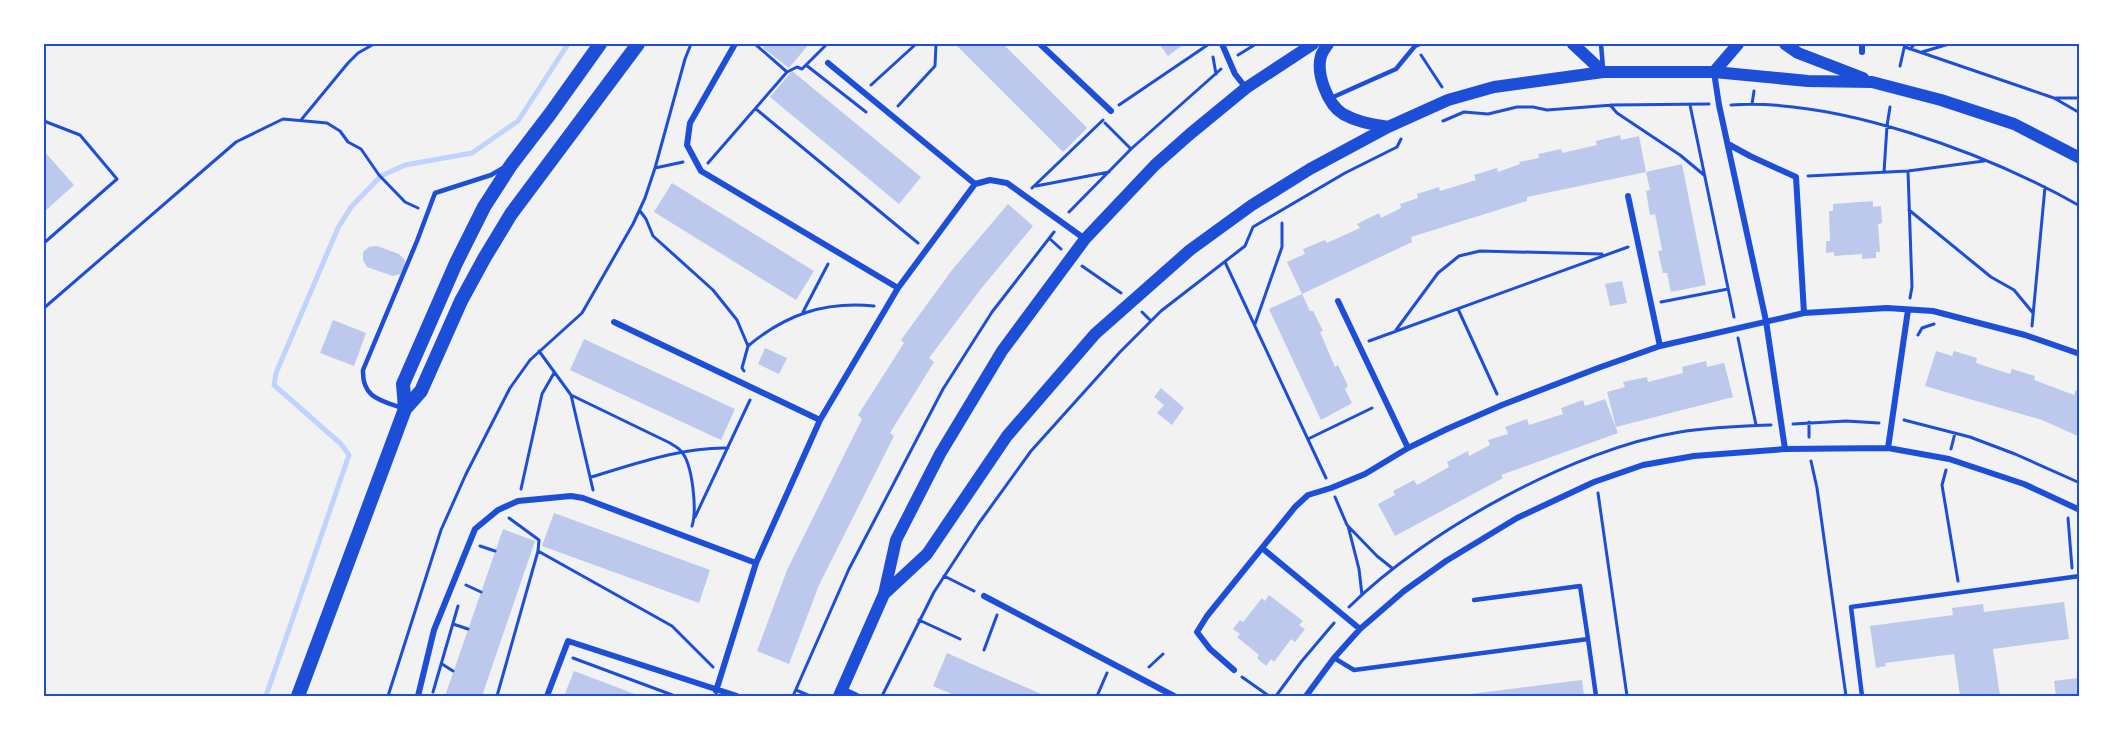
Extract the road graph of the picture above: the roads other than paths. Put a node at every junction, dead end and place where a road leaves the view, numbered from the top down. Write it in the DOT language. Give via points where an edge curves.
graph roads {
  1 [pos="600,44"];
  2 [pos="638,44"];
  3 [pos="735,44"];
  4 [pos="1040,44"];
  5 [pos="1222,44"];
  6 [pos="1313,44"];
  7 [pos="1328,44"];
  8 [pos="1573,44"];
  9 [pos="1601,44"];
  10 [pos="1738,44"];
  11 [pos="1785,44"];
  12 [pos="1862,44"];
  13 [pos="1417,45"];
  14 [pos="1862,52"];
  15 [pos="828,63"];
  16 [pos="1604,72"];
  17 [pos="1714,72"];
  18 [pos="1872,82"];
  19 [pos="1246,88"];
  20 [pos="1328,99"];
  21 [pos="1112,111"];
  22 [pos="1388,127"];
  23 [pos="1728,144"];
  24 [pos="2079,158"];
  25 [pos="511,165"];
  26 [pos="975,184"];
  27 [pos="1628,196"];
  28 [pos="1085,238"];
  29 [pos="898,288"];
  30 [pos="1338,301"];
  31 [pos="1908,310"];
  32 [pos="1804,314"];
  33 [pos="1766,321"];
  34 [pos="614,322"];
  35 [pos="1660,346"];
  36 [pos="2079,354"];
  37 [pos="405,409"];
  38 [pos="820,420"];
  39 [pos="1408,448"];
  40 [pos="1888,448"];
  41 [pos="1785,449"];
  42 [pos="2076,509"];
  43 [pos="1262,548"];
  44 [pos="756,563"];
  45 [pos="2079,576"];
  46 [pos="885,594"];
  47 [pos="984,596"];
  48 [pos="1474,600"];
  49 [pos="1360,629"];
  50 [pos="1588,639"];
  51 [pos="1334,658"];
  52 [pos="1234,670"];
  53 [pos="716,691"];
  54 [pos="841,693"];
  55 [pos="298,696"];
  56 [pos="418,696"];
  57 [pos="547,696"];
  58 [pos="736,696"];
  59 [pos="857,696"];
  60 [pos="1174,696"];
  61 [pos="1306,696"];
  62 [pos="1596,696"];
  63 [pos="1862,696"];
  1 -- 25 [label="main road"];
  2 -- 37 [label="main road" via="511,214 461,301 421,391"];
  3 -- 29 [label="street" via="690,123 687,145 701,171"];
  4 -- 21 [label="street"];
  5 -- 19 [label="street"];
  6 -- 19 [label="main road"];
  7 -- 20 [label="main road" via="1321,57 1321,80"];
  8 -- 16 [label="main road"];
  9 -- 16 [label="lane"];
  10 -- 17 [label="main road"];
  11 -- 18 [label="main road" via="1798,53"];
  12 -- 14 [label="street"];
  13 -- 20 [label="lane" via="1396,69"];
  15 -- 26 [label="street"];
  16 -- 17 [label="main road"];
  16 -- 22 [label="main road" via="1494,87 1448,100"];
  17 -- 18 [label="main road" via="1808,81"];
  17 -- 23 [label="street"];
  18 -- 24 [label="main road" via="2014,124"];
  19 -- 28 [label="main road" via="1155,165"];
  20 -- 22 [label="main road" via="1341,112 1362,122"];
  22 -- 46 [label="main road" via="1252,205 1190,250 1095,334 1007,436 927,554"];
  23 -- 32 [label="street" via="1796,177"];
  23 -- 33 [label="street"];
  25 -- 37 [label="main road" via="456,263 403,384"];
  25 -- 37 [label="lane" via="435,193 363,370 363,384 368,392"];
  26 -- 28 [label="street" via="990,180 1007,183"];
  26 -- 29 [label="street"];
  27 -- 35 [label="street"];
  28 -- 46 [label="main road" via="1002,351 940,454 896,540"];
  29 -- 38 [label="street"];
  30 -- 39 [label="street"];
  31 -- 32 [label="street"];
  31 -- 36 [label="street" via="1933,311 2032,337"];
  31 -- 40 [label="street"];
  32 -- 33 [label="street"];
  33 -- 35 [label="street"];
  33 -- 41 [label="street"];
  34 -- 38 [label="street"];
  35 -- 39 [label="street" via="1502,405"];
  37 -- 55 [label="main road"];
  38 -- 44 [label="street"];
  39 -- 43 [label="street" via="1365,474 1308,495"];
  40 -- 41 [label="street"];
  40 -- 42 [label="street" via="1949,459 2024,484"];
  41 -- 49 [label="street" via="1694,456 1643,465 1594,482 1517,518 1446,561"];
  43 -- 49 [label="street"];
  43 -- 52 [label="street" via="1197,632"];
  44 -- 53 [label="street"];
  44 -- 56 [label="street" via="572,496 519,501 498,510 475,529 434,630"];
  45 -- 63 [label="lane" via="1851,607"];
  46 -- 54 [label="main road"];
  47 -- 60 [label="street"];
  48 -- 50 [label="lane" via="1580,586"];
  49 -- 51 [label="street"];
  50 -- 51 [label="lane" via="1354,670"];
  50 -- 62 [label="lane"];
  51 -- 61 [label="street"];
  53 -- 57 [label="street" via="568,641"];
  53 -- 58 [label="street"];
  54 -- 59 [label="street"];
}
